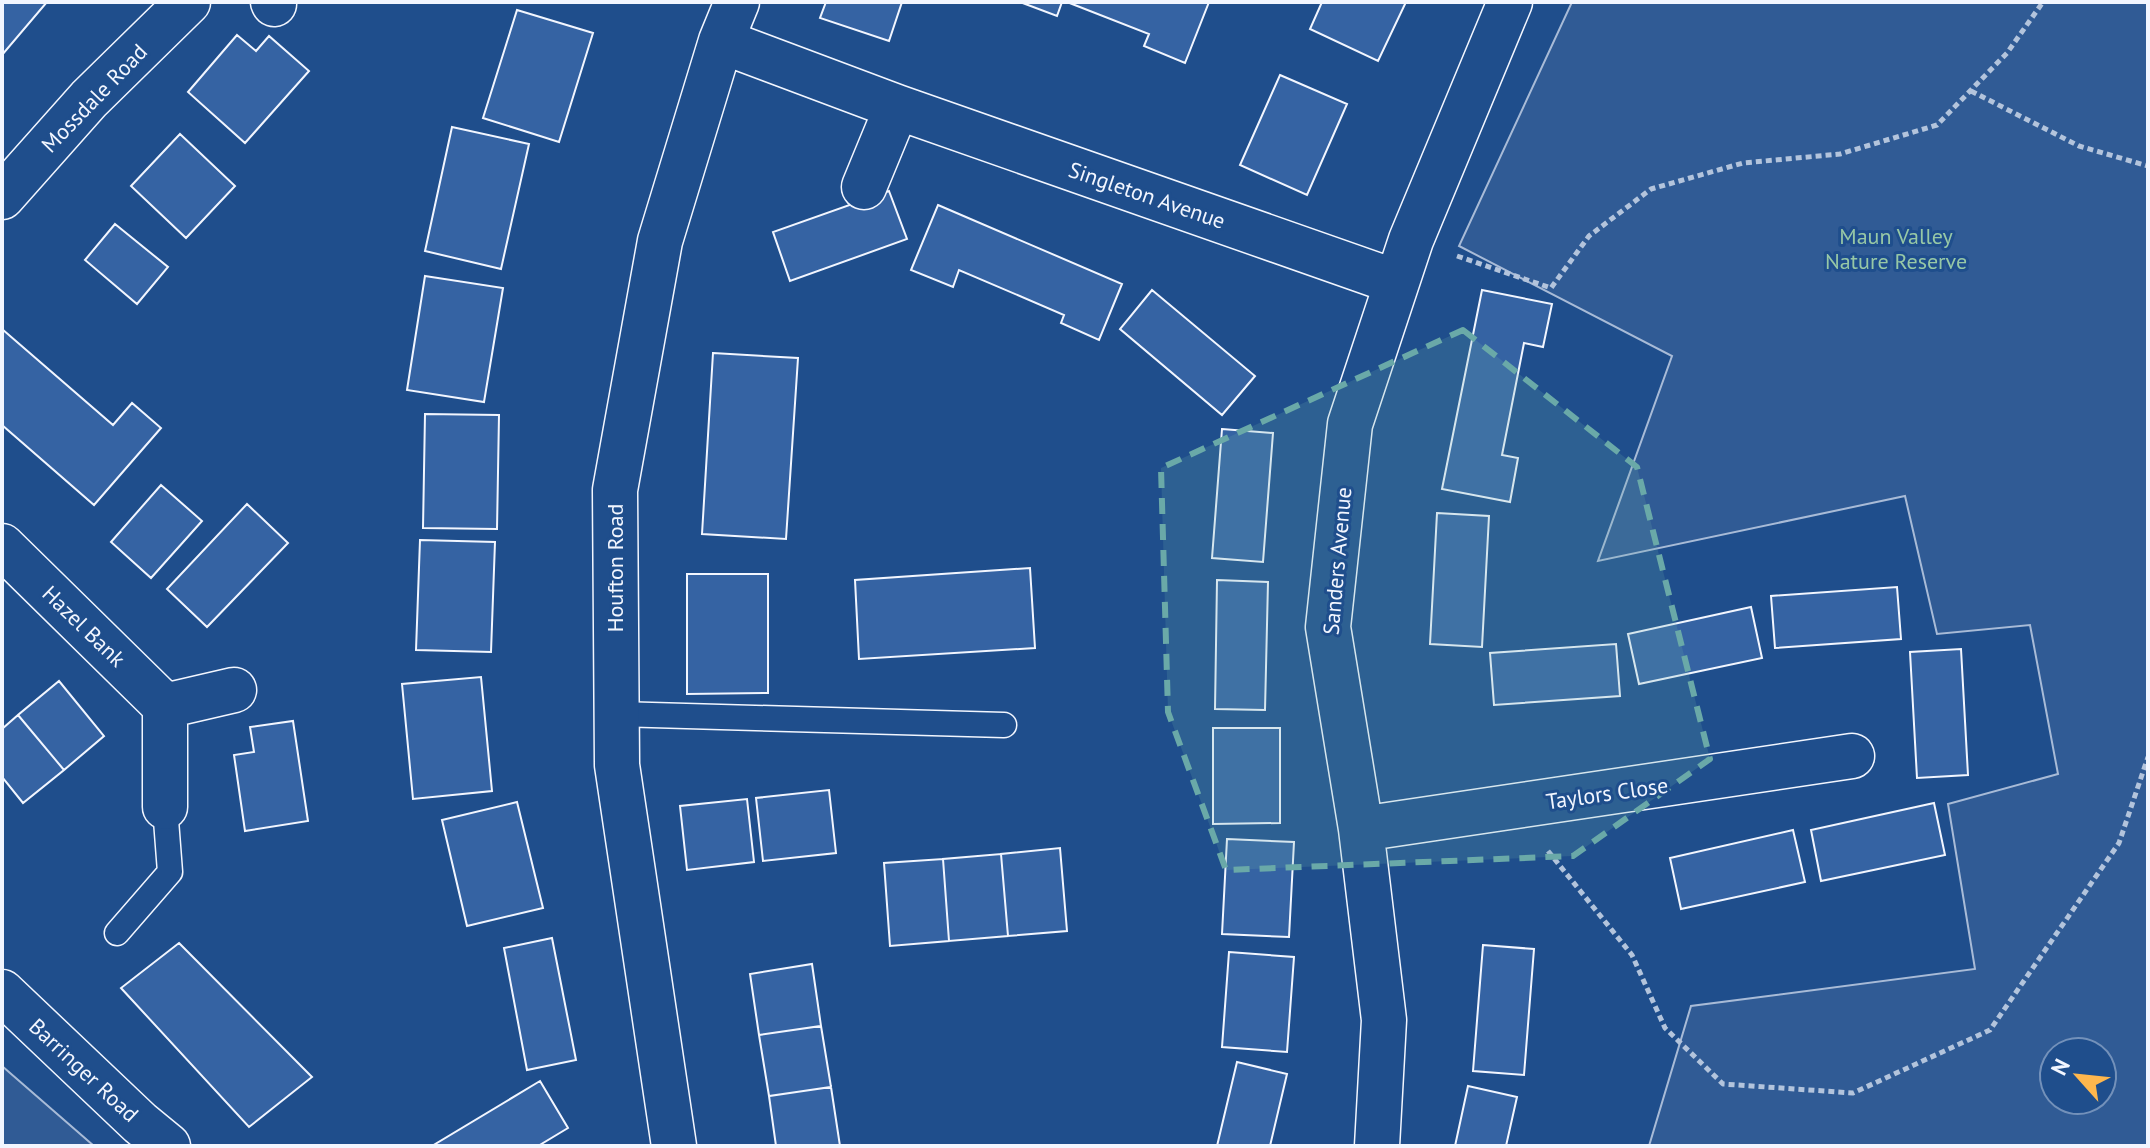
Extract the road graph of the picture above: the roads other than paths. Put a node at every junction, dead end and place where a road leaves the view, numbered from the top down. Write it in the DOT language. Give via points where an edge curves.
graph roads {
  1 [pos="188,2"];
  2 [pos="1510,2"];
  3 [pos="729,21"];
  4 [pos="897,107"];
  5 [pos="864,187"];
  6 [pos="2,197"];
  7 [pos="1396,282"];
  8 [pos="2,546"];
  9 [pos="234,690"];
  10 [pos="165,706"];
  11 [pos="617,714"];
  12 [pos="1004,725"];
  13 [pos="1852,756"];
  14 [pos="165,807"];
  15 [pos="1361,829"];
  16 [pos="117,933"];
  17 [pos="2,992"];
  18 [pos="168,1146"];
  19 [pos="674,1146"];
  20 [pos="1377,1146"];
  1 -- 6 [label="street, Mossdale Road" via="89,99"];
  2 -- 7 [label="street, Sanders Avenue"];
  3 -- 4 [label="street, Singleton Avenue"];
  3 -- 11 [label="street, Houfton Road" via="660,241 615,490"];
  4 -- 5 [label="street"];
  4 -- 7 [label="street, Singleton Avenue"];
  7 -- 15 [label="street, Sanders Avenue" via="1350,424 1328,627"];
  8 -- 10 [label="street, Hazel Bank"];
  9 -- 10 [label="street"];
  10 -- 14 [label="street"];
  11 -- 12 [label="lane"];
  11 -- 19 [label="street, Houfton Road" via="617,765"];
  13 -- 15 [label="street, Taylors Close"];
  14 -- 16 [label="lane" via="170,872"];
  15 -- 20 [label="street, Sanders Avenue" via="1384,1020"];
  17 -- 18 [label="street, Barringer Road"];
}
